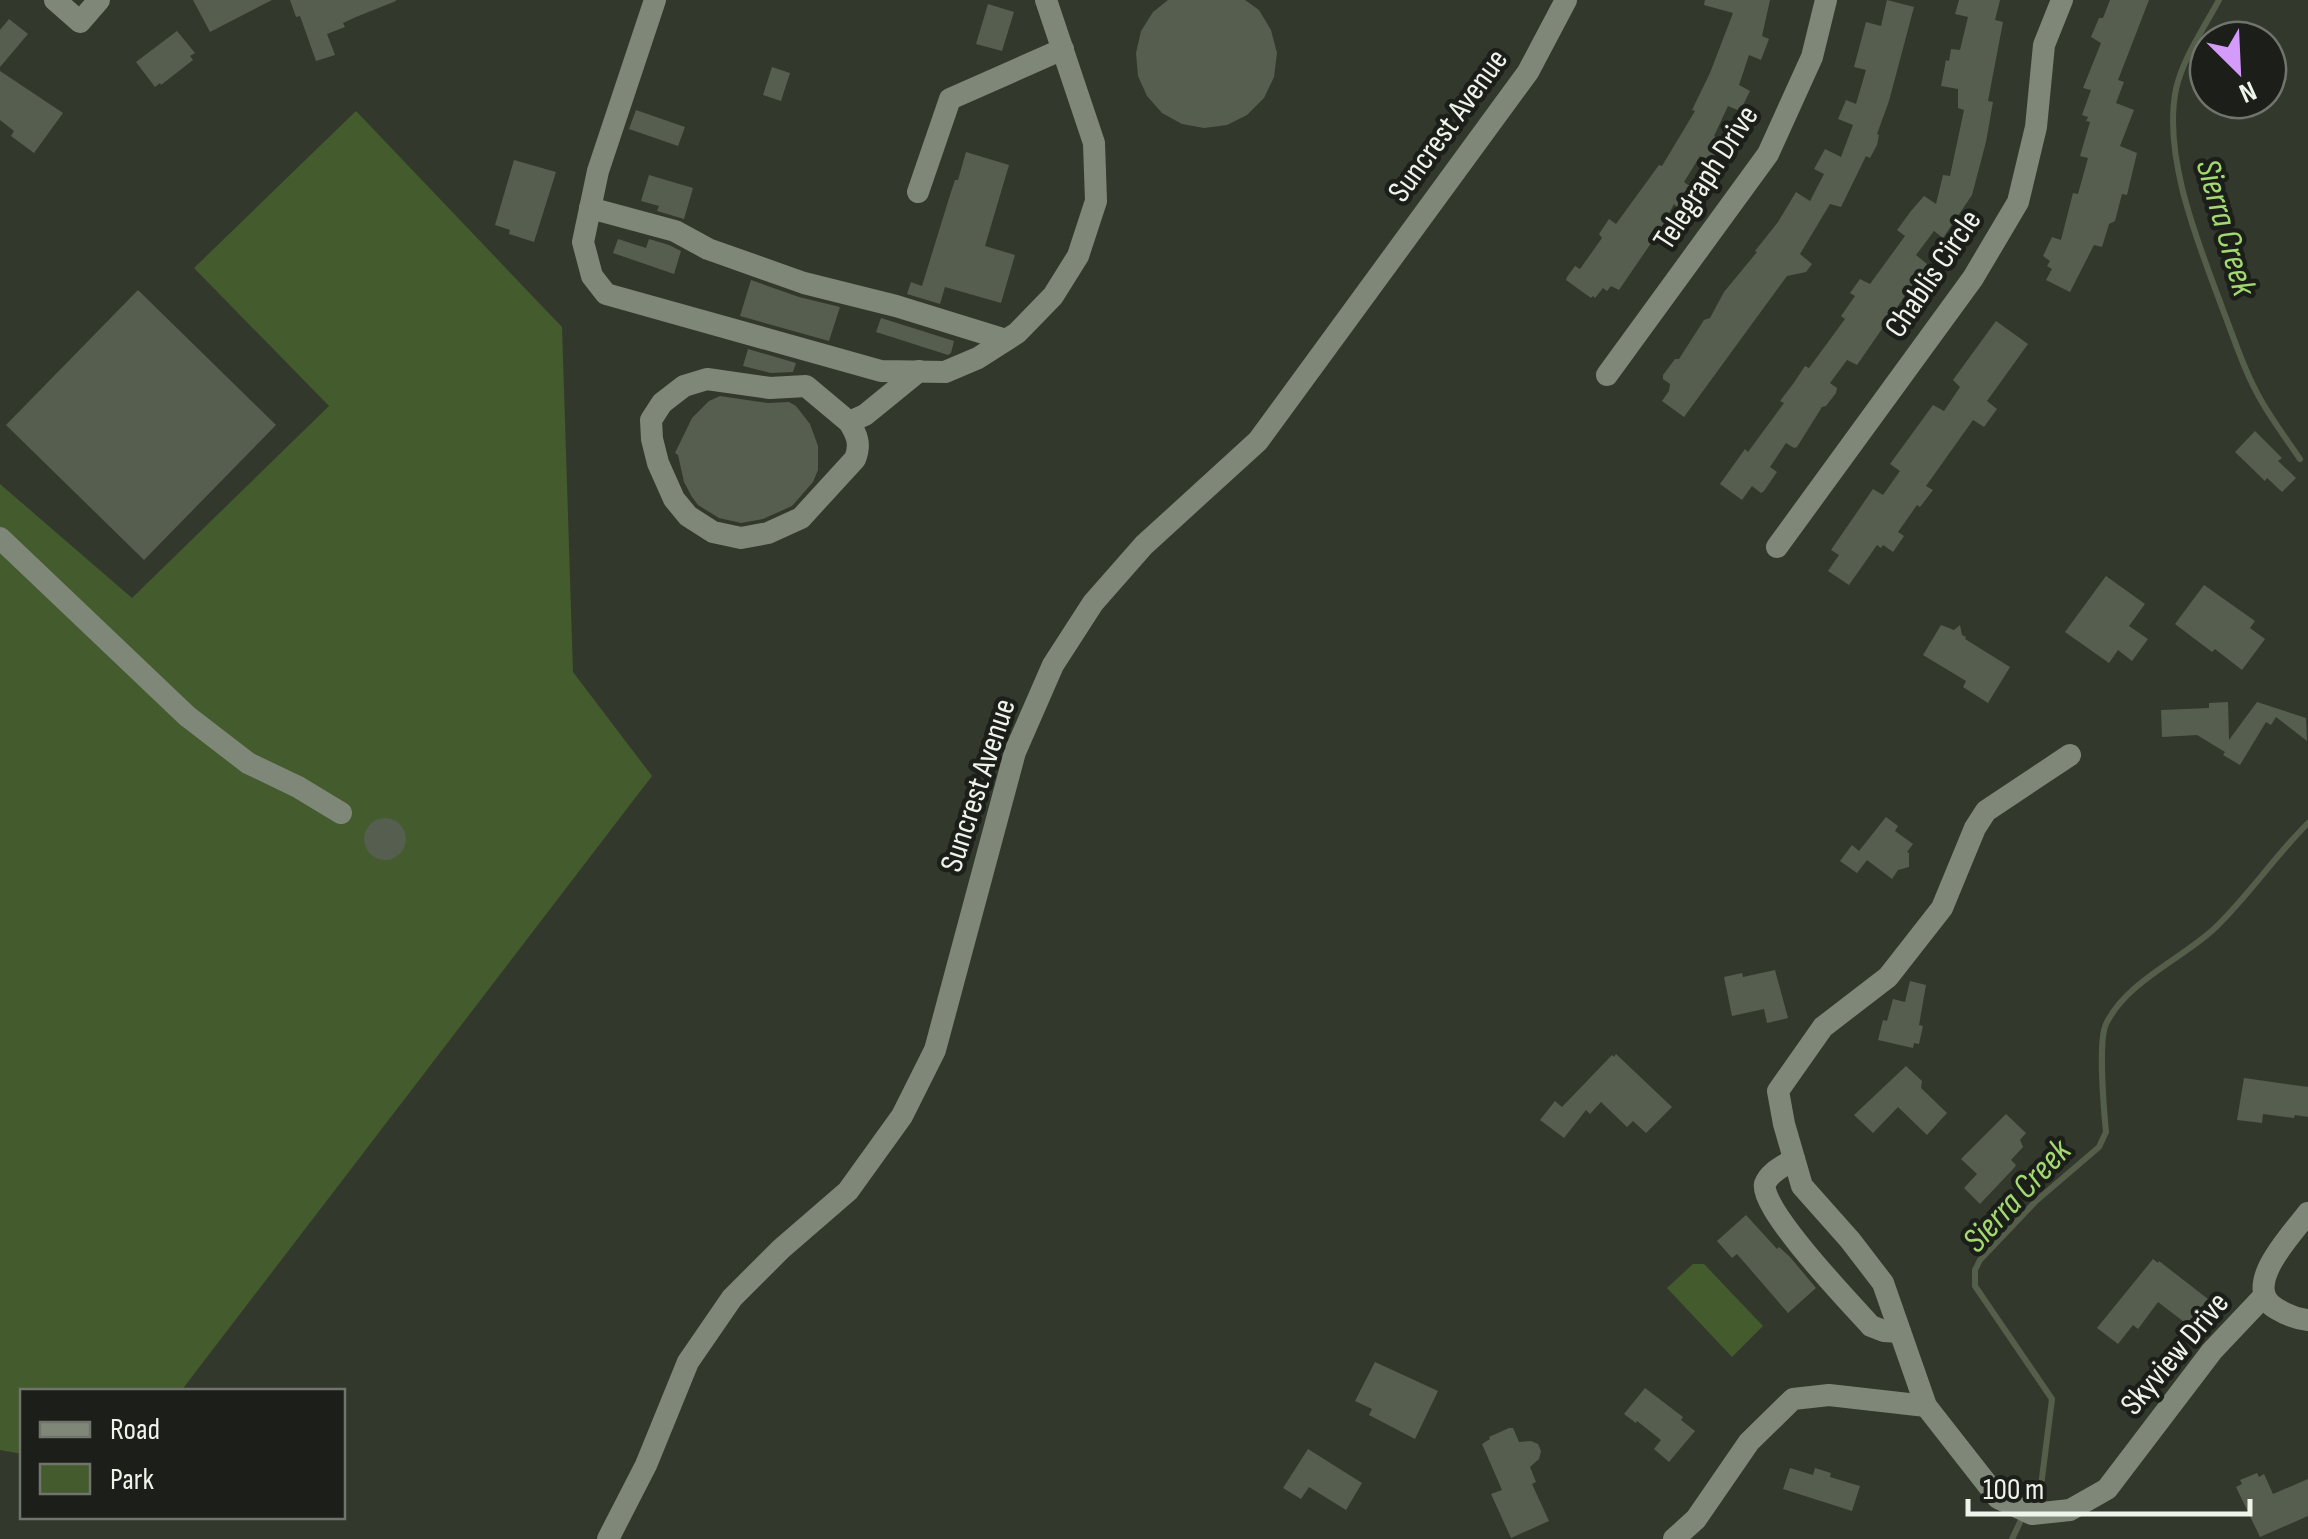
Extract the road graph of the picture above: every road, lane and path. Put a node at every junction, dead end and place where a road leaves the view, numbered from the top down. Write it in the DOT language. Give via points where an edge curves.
graph roads {
  1 [pos="55,0"];
  2 [pos="100,0"];
  3 [pos="655,0"];
  4 [pos="1046,0"];
  5 [pos="1566,0"];
  6 [pos="1826,0"];
  7 [pos="2062,0"];
  8 [pos="1062,48"];
  9 [pos="918,192"];
  10 [pos="590,208"];
  11 [pos="1006,340"];
  12 [pos="919,371"];
  13 [pos="1607,375"];
  14 [pos="849,422"];
  15 [pos="0,538"];
  16 [pos="1777,548"];
  17 [pos="2070,755"];
  18 [pos="341,814"];
  19 [pos="1794,1160"];
  20 [pos="2308,1213"];
  21 [pos="2264,1296"];
  22 [pos="2308,1320"];
  23 [pos="1900,1332"];
  24 [pos="1926,1406"];
  25 [pos="608,1539"];
  26 [pos="1674,1539"];
  1 -- 2 [label="street" via="80,22"];
  3 -- 10 [label="street"];
  4 -- 8 [label="street"];
  5 -- 25 [label="street, Suncrest Avenue" via="1528,72 1258,441 1144,545 1093,603 1053,666 1015,752 935,1050 902,1116 848,1191 732,1298 688,1362"];
  6 -- 13 [label="street, Telegraph Drive" via="1812,57 1768,154"];
  7 -- 16 [label="street, Chablis Circle" via="2044,45 2036,127 2018,202 1973,278"];
  8 -- 9 [label="street" via="950,99"];
  8 -- 11 [label="street" via="1094,143 1096,201 1078,256 1053,296"];
  10 -- 11 [label="street" via="674,230 708,249 804,282"];
  10 -- 12 [label="street" via="583,242 592,276 606,294 882,370"];
  11 -- 12 [label="street" via="945,372"];
  12 -- 14 [label="street"];
  14 -- 14 [label="street" via="806,386 708,379 684,386 651,420 658,463 674,499 714,532 741,538 801,518 854,458 858,438"];
  15 -- 18 [label="street" via="187,716 248,763"];
  17 -- 19 [label="street, Skyview Drive" via="1986,811 1942,908 1888,977 1823,1027 1778,1091"];
  19 -- 23 [label="street, Skyview Drive" via="1802,1186 1883,1283"];
  19 -- 23 [label="street" via="1764,1186 1774,1212 1871,1326"];
  20 -- 21 [label="street" via="2270,1263"];
  21 -- 22 [label="street"];
  21 -- 24 [label="street, Skyview Drive" via="2212,1351 2107,1489 2070,1510 2032,1514 1998,1498"];
  23 -- 24 [label="street, Skyview Drive"];
  24 -- 26 [label="street" via="1829,1394 1793,1399 1748,1442 1696,1520"];
}
